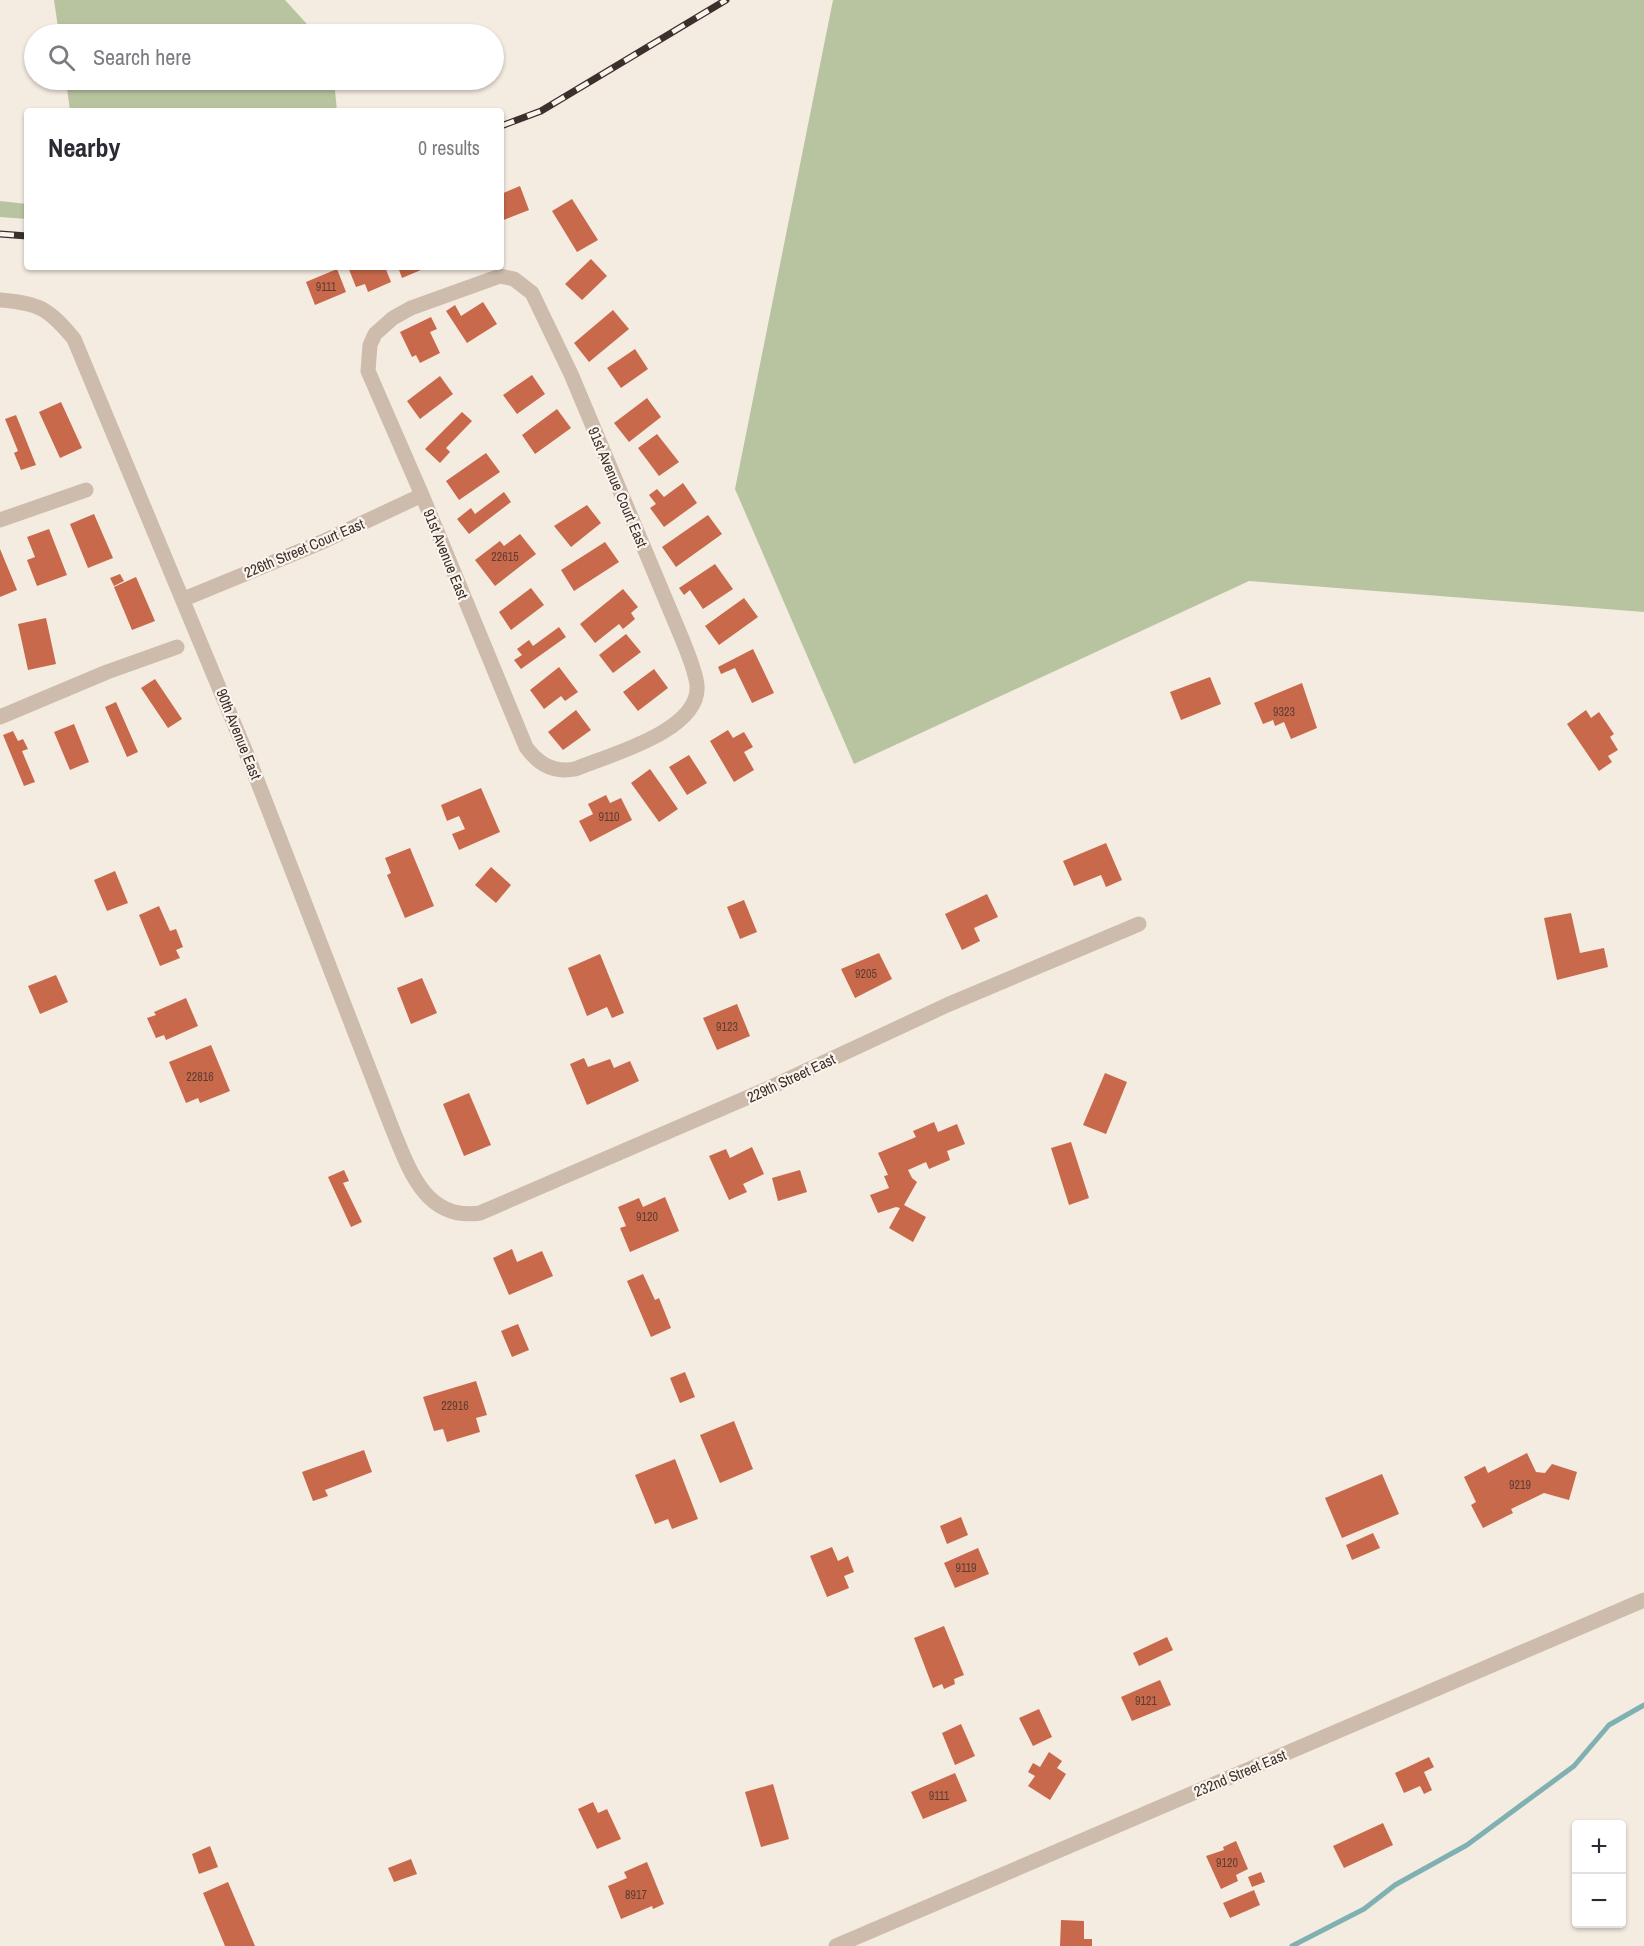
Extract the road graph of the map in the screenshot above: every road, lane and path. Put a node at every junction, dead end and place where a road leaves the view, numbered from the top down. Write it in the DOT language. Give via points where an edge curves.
graph roads {
  1 [pos="514,279"];
  2 [pos="0,300"];
  3 [pos="86,490"];
  4 [pos="422,495"];
  5 [pos="0,520"];
  6 [pos="184,599"];
  7 [pos="177,647"];
  8 [pos="0,717"];
  9 [pos="547,766"];
  10 [pos="1139,924"];
  11 [pos="441,1207"];
  12 [pos="1644,1600"];
  13 [pos="836,1946"];
  1 -- 4 [label="street, 91st Avenue East" via="500,276 411,308 375,334 370,345 368,371"];
  1 -- 9 [label="street, 91st Avenue Court East" via="532,293 571,374 683,640 697,685 692,706 683,718 659,734 575,769 562,771"];
  2 -- 6 [label="street, 90th Avenue East" via="48,310 75,339"];
  3 -- 5 [label="street"];
  4 -- 6 [label="street, 226th Street Court East" via="322,542"];
  4 -- 9 [label="street, 91st Avenue East" via="517,729 532,756"];
  6 -- 11 [label="street, 90th Avenue East" via="413,1178 426,1196"];
  7 -- 8 [label="street"];
  10 -- 11 [label="street, 229th Street East" via="480,1213 453,1212"];
  12 -- 13 [label="street, 232nd Street East"];
}
